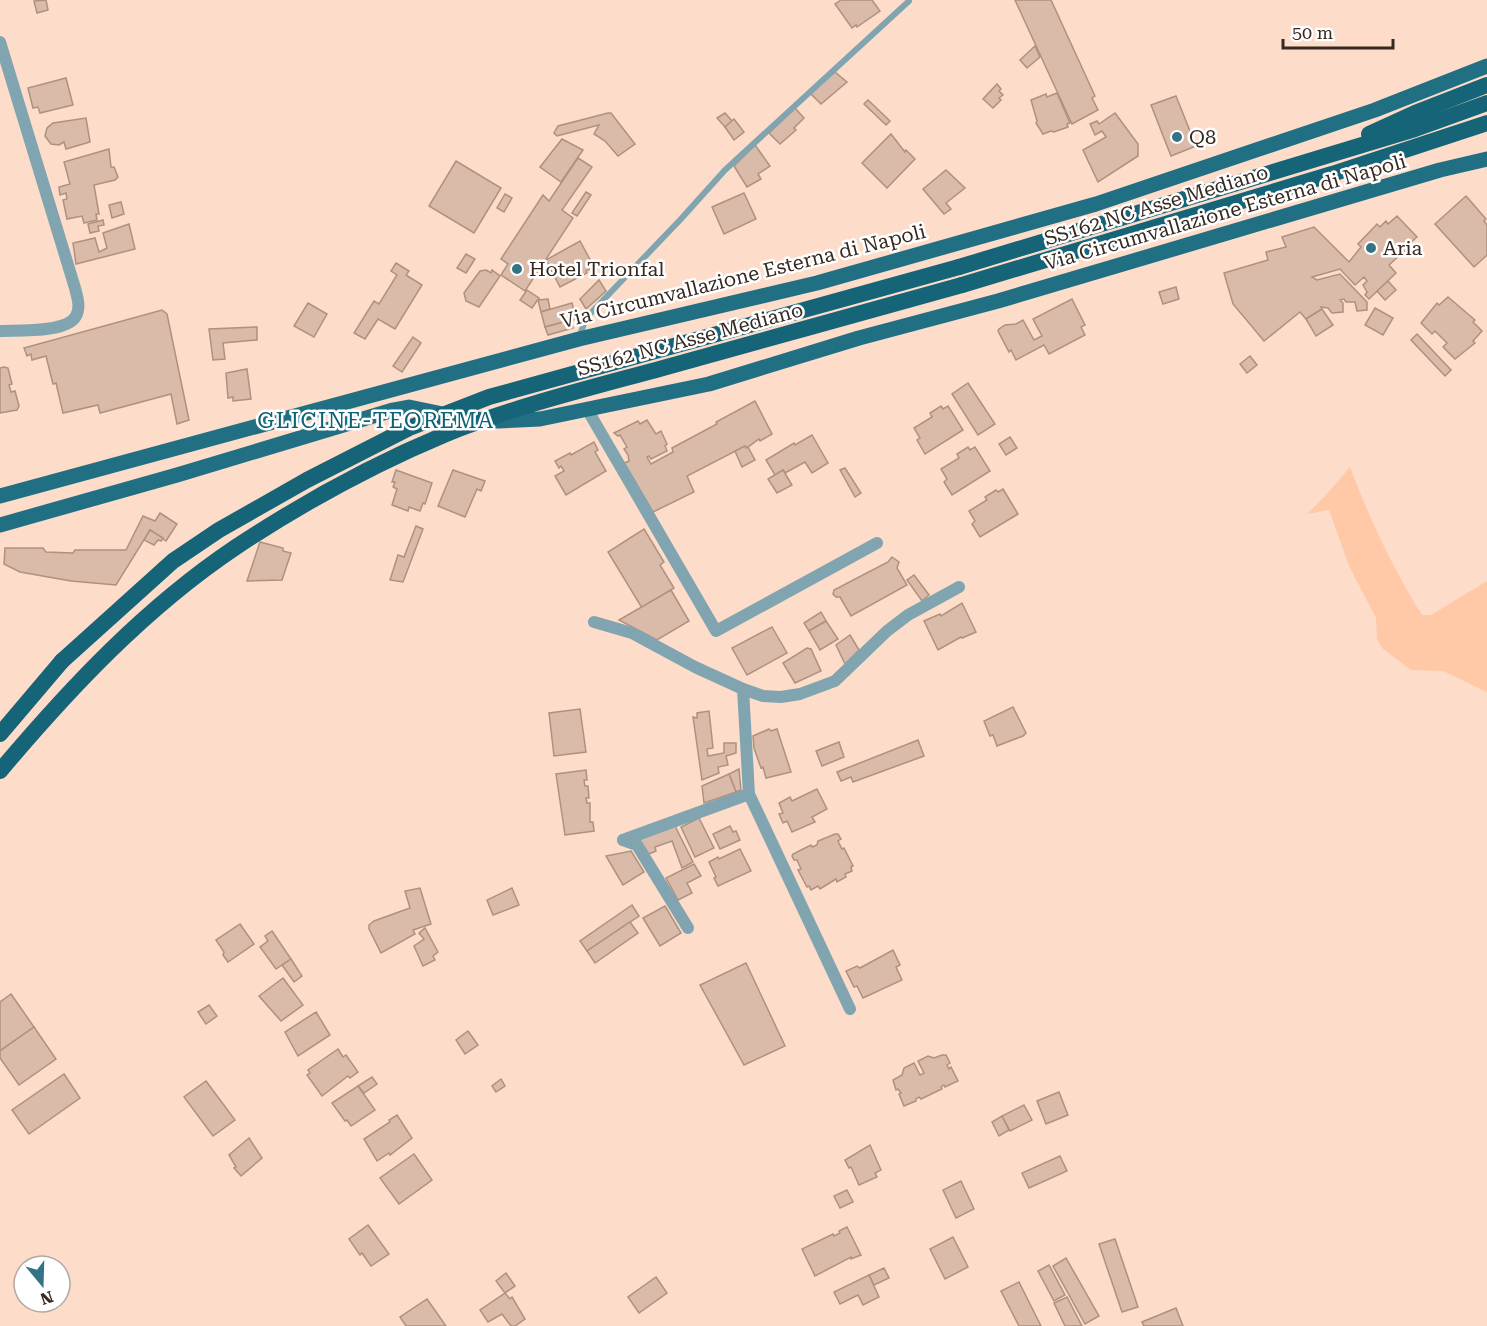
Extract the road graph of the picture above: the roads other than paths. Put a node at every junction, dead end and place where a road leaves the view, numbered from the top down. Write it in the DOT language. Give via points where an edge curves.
graph roads {
  1 [pos="909,2"];
  2 [pos="0,42"];
  3 [pos="1487,66"];
  4 [pos="1487,85"];
  5 [pos="1487,103"];
  6 [pos="1487,123"];
  7 [pos="1487,159"];
  8 [pos="1311,161"];
  9 [pos="0,331"];
  10 [pos="579,339"];
  11 [pos="587,409"];
  12 [pos="0,496"];
  13 [pos="0,525"];
  14 [pos="877,543"];
  15 [pos="959,587"];
  16 [pos="594,622"];
  17 [pos="742,689"];
  18 [pos="0,734"];
  19 [pos="0,771"];
  20 [pos="749,794"];
  21 [pos="688,928"];
  22 [pos="850,1009"];
  1 -- 10 [label="lane" via="725,170 586,318"];
  2 -- 9 [label="street" via="79,308 68,324"];
  3 -- 10 [label="main road, Via Circumvallazione Esterna di Napoli" via="1375,110 1096,204 817,283"];
  4 -- 8 [label="highway"];
  5 -- 8 [label="highway, SS162 NC Asse Mediano"];
  6 -- 19 [label="highway, SS162 NC Asse Mediano, bridge" via="962,285 519,408 445,435 342,483 236,547 170,597 109,651"];
  7 -- 11 [label="main road, Via Circumvallazione Esterna di Napoli" via="709,384"];
  8 -- 18 [label="highway, SS162 NC Asse Mediano, bridge" via="959,267 489,397 409,428 307,480 173,561 62,661"];
  10 -- 12 [label="main road, Via Circumvallazione Esterna di Napoli"];
  11 -- 13 [label="main road, Via Circumvallazione Esterna di Napoli" via="540,419 498,421 409,407 393,410"];
  11 -- 14 [label="street" via="716,631"];
  15 -- 17 [label="street" via="908,615 835,681 823,687 781,697"];
  16 -- 17 [label="street" via="632,633"];
  17 -- 20 [label="street"];
  20 -- 21 [label="street" via="623,840 637,845"];
  20 -- 22 [label="street"];
}
